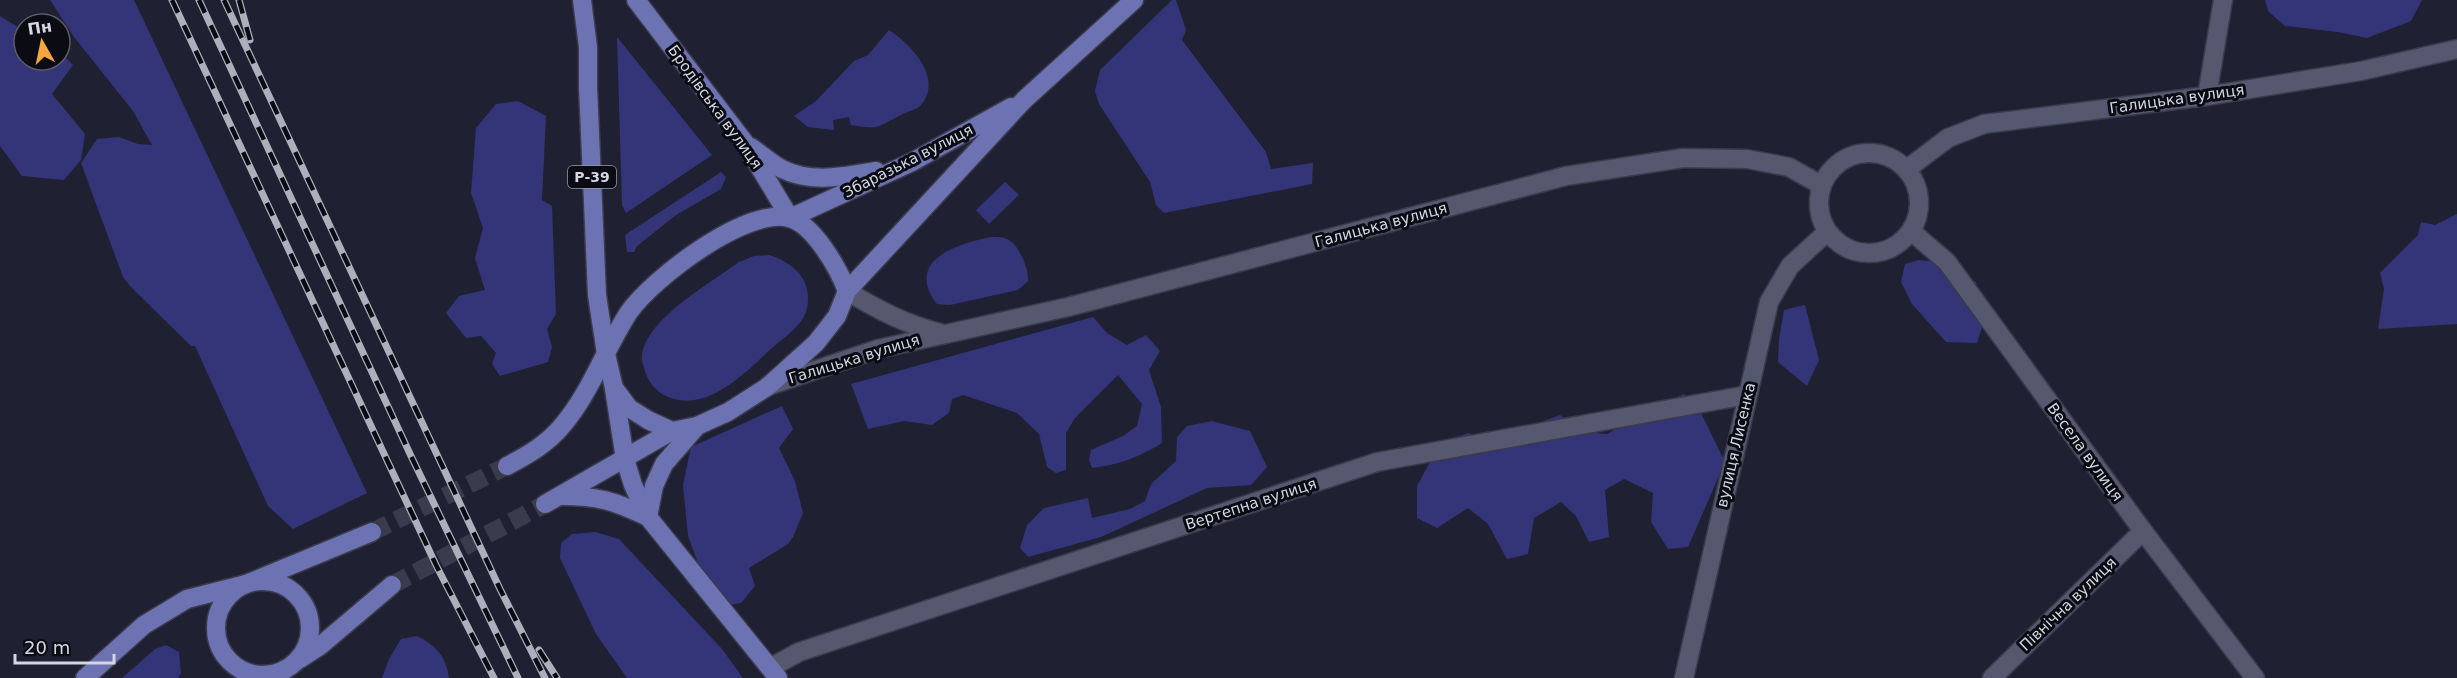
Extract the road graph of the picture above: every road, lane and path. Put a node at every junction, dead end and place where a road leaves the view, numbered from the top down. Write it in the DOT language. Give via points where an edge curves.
graph roads {
  1 [pos="582,0"];
  2 [pos="636,0"];
  3 [pos="1134,0"];
  4 [pos="2223,0"];
  5 [pos="2457,49"];
  6 [pos="2207,96"];
  7 [pos="1024,100"];
  8 [pos="745,143"];
  9 [pos="899,168"];
  10 [pos="1907,169"];
  11 [pos="1821,185"];
  12 [pos="790,218"];
  13 [pos="1911,231"];
  14 [pos="1827,232"];
  15 [pos="848,291"];
  16 [pos="941,334"];
  17 [pos="606,354"];
  18 [pos="767,387"];
  19 [pos="614,388"];
  20 [pos="1747,395"];
  21 [pos="697,426"];
  22 [pos="672,431"];
  23 [pos="624,459"];
  24 [pos="507,466"];
  25 [pos="648,517"];
  26 [pos="2143,531"];
  27 [pos="372,532"];
  28 [pos="246,584"];
  29 [pos="392,585"];
  30 [pos="774,673"];
  31 [pos="283,675"];
  32 [pos="85,678"];
  33 [pos="257,678"];
  34 [pos="1684,678"];
  35 [pos="1992,678"];
  36 [pos="2255,678"];
  1 -- 17 [label="main road, Р-39" via="588,47 597,295"];
  2 -- 8 [label="main road, Бродівська вулиця"];
  3 -- 7 [label="main road, Збаразька вулиця"];
  4 -- 6 [label="street"];
  5 -- 6 [label="street, Галицька вулиця" via="2361,71"];
  6 -- 10 [label="street, Галицька вулиця" via="1984,124 1948,138"];
  7 -- 9 [label="main road, Збаразька вулиця"];
  7 -- 15 [label="main road, Збаразька вулиця"];
  8 -- 9 [label="main road" via="782,169 803,177 830,178"];
  8 -- 12 [label="main road, Бродівська вулиця"];
  9 -- 12 [label="main road, Збаразька вулиця"];
  10 -- 11 [label="street" via="1893,158 1859,153 1843,158"];
  10 -- 13 [label="street" via="1916,184 1919,201 1918,217"];
  11 -- 14 [label="street" via="1820,218"];
  11 -- 16 [label="street, Галицька вулиця" via="1789,168 1747,159 1683,158 1566,176 1068,307"];
  12 -- 15 [label="main road" via="812,233 839,270"];
  12 -- 17 [label="main road, Збаразька вулиця" via="766,219 734,230 678,264 650,287 629,312"];
  13 -- 14 [label="street" via="1885,251 1869,254 1839,244"];
  13 -- 26 [label="street, Весела вулиця" via="1947,262"];
  14 -- 20 [label="street, вулиця Лисенка" via="1790,266 1769,302"];
  15 -- 16 [label="street, Галицька вулиця" via="910,326"];
  15 -- 18 [label="main road, Збаразька вулиця" via="837,316 816,343"];
  16 -- 18 [label="street, Галицька вулиця" via="848,358"];
  17 -- 19 [label="main road, Р-39"];
  17 -- 24 [label="main road" via="585,395 561,427 536,451"];
  18 -- 21 [label="main road, Збаразька вулиця"];
  19 -- 22 [label="main road, Р-39" via="629,408"];
  19 -- 23 [label="main road"];
  20 -- 30 [label="street, Вертепна вулиця" via="1377,462 799,652"];
  20 -- 34 [label="street, вулиця Лисенка"];
  21 -- 22 [label="main road"];
  21 -- 25 [label="main road" via="664,464 654,486"];
  22 -- 23 [label="main road"];
  23 -- 25 [label="main road"];
  23 -- 25 [label="main road" via="553,500 592,496"];
  25 -- 30 [label="main road"];
  26 -- 35 [label="street, Північна вулиця"];
  26 -- 36 [label="street, Весела вулиця"];
  27 -- 28 [label="main road"];
  28 -- 31 [label="main road" via="263,580 280,584 296,594 306,608 310,625 308,643"];
  28 -- 31 [label="main road" via="230,593 220,608 218,644 228,660 243,671"];
  28 -- 32 [label="main road" via="187,599 156,616"];
  29 -- 31 [label="main road"];
  31 -- 33 [label="main road"];
}
